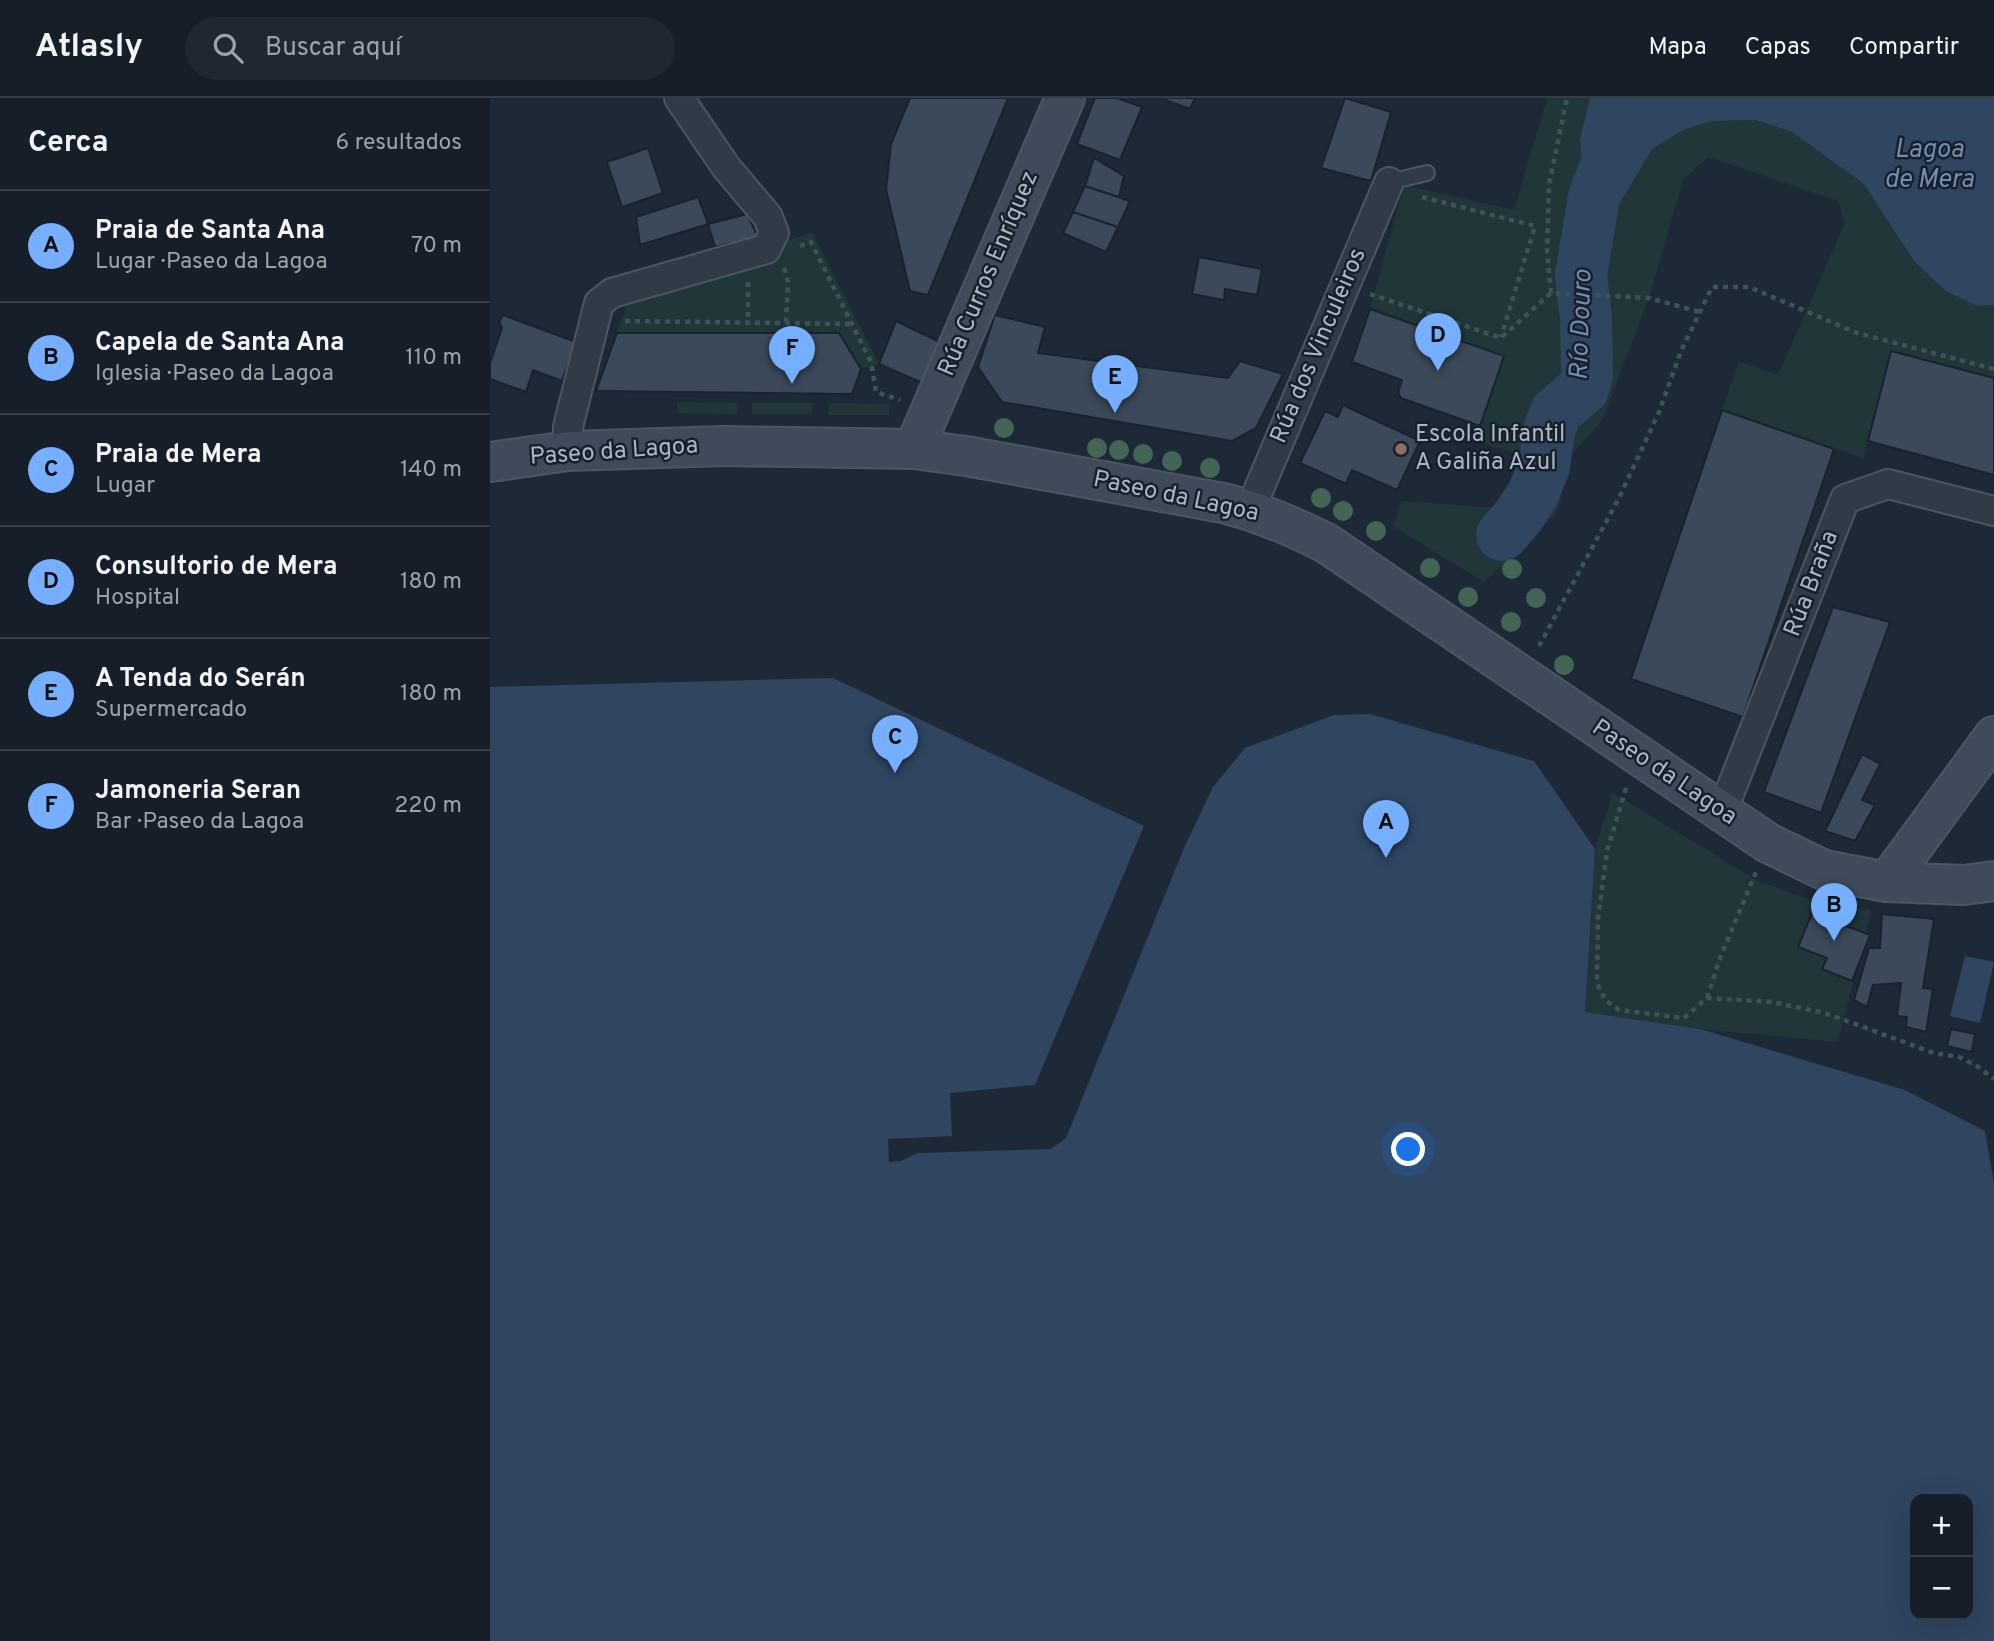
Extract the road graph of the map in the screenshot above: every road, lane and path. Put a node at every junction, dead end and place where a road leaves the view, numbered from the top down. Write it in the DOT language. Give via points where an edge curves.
graph roads {
  1 [pos="679,98"];
  2 [pos="1065,98"];
  3 [pos="1567,98"];
  4 [pos="1427,173"];
  5 [pos="1388,185"];
  6 [pos="1535,226"];
  7 [pos="1548,229"];
  8 [pos="777,243"];
  9 [pos="748,276"];
  10 [pos="1357,290"];
  11 [pos="1551,293"];
  12 [pos="1700,312"];
  13 [pos="613,321"];
  14 [pos="748,323"];
  15 [pos="786,323"];
  16 [pos="852,324"];
  17 [pos="1501,338"];
  18 [pos="1994,369"];
  19 [pos="907,402"];
  20 [pos="914,449"];
  21 [pos="568,451"];
  22 [pos="490,462"];
  23 [pos="1250,510"];
  24 [pos="1994,511"];
  25 [pos="1537,650"];
  26 [pos="1994,736"];
  27 [pos="1629,780"];
  28 [pos="1722,812"];
  29 [pos="1757,869"];
  30 [pos="1994,881"];
  31 [pos="1887,882"];
  32 [pos="1707,998"];
  33 [pos="1994,1079"];
  1 -- 8 [label="street" via="726,167 768,217"];
  2 -- 20 [label="main road, Rúa Curros Enríquez"];
  3 -- 7 [label="path" via="1549,185"];
  4 -- 5 [label="lane"];
  5 -- 6 [label="path"];
  5 -- 23 [label="street, Rúa dos Vinculeiros"];
  6 -- 7 [label="path"];
  6 -- 17 [label="path"];
  7 -- 11 [label="path"];
  8 -- 15 [label="path" via="788,282"];
  8 -- 16 [label="path" via="811,242"];
  8 -- 21 [label="street" via="612,293 600,303 568,427"];
  9 -- 14 [label="path"];
  10 -- 17 [label="path"];
  11 -- 12 [label="path" via="1649,298"];
  11 -- 17 [label="path"];
  12 -- 18 [label="path" via="1712,287 1749,287 1857,333"];
  12 -- 25 [label="path" via="1619,498"];
  13 -- 14 [label="path"];
  14 -- 15 [label="path"];
  15 -- 16 [label="path"];
  16 -- 19 [label="path" via="871,362 876,392"];
  20 -- 21 [label="main road, Paseo da Lagoa" via="724,446"];
  20 -- 23 [label="main road, Paseo da Lagoa"];
  21 -- 22 [label="main road, Paseo da Lagoa"];
  23 -- 28 [label="main road, Paseo da Lagoa" via="1326,543"];
  24 -- 28 [label="street, Rúa Braña" via="1888,484 1845,499"];
  26 -- 31 [label="main road"];
  27 -- 32 [label="path" via="1607,851 1598,918 1597,983 1605,1000 1632,1012 1684,1018"];
  28 -- 31 [label="main road, Paseo da Lagoa" via="1768,843 1824,870"];
  29 -- 32 [label="path"];
  30 -- 31 [label="main road, Paseo da Lagoa" via="1964,885"];
  32 -- 33 [label="path" via="1772,1002 1825,1013 1959,1057"];
}
